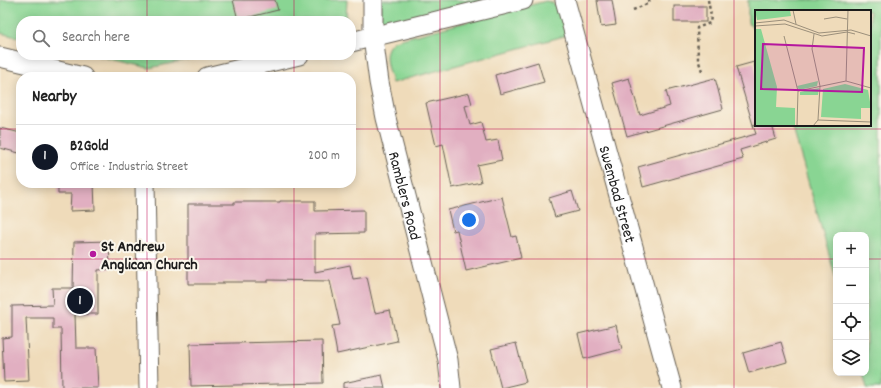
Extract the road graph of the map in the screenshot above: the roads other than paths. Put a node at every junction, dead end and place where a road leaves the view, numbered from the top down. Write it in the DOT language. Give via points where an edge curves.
graph roads {
  1 [pos="373,0"];
  2 [pos="523,0"];
  3 [pos="565,0"];
  4 [pos="373,37"];
  5 [pos="356,41"];
  6 [pos="0,57"];
  7 [pos="278,60"];
  8 [pos="62,72"];
  9 [pos="228,72"];
  10 [pos="145,188"];
  11 [pos="149,388"];
  12 [pos="451,388"];
  13 [pos="672,388"];
  1 -- 4 [label="street, Ramblers Road"];
  2 -- 4 [label="street"];
  3 -- 13 [label="street, Swembad Street"];
  4 -- 5 [label="street"];
  4 -- 12 [label="street, Ramblers Road" via="386,118 448,360"];
  6 -- 8 [label="street"];
  7 -- 9 [label="street"];
  10 -- 11 [label="street"];
}
